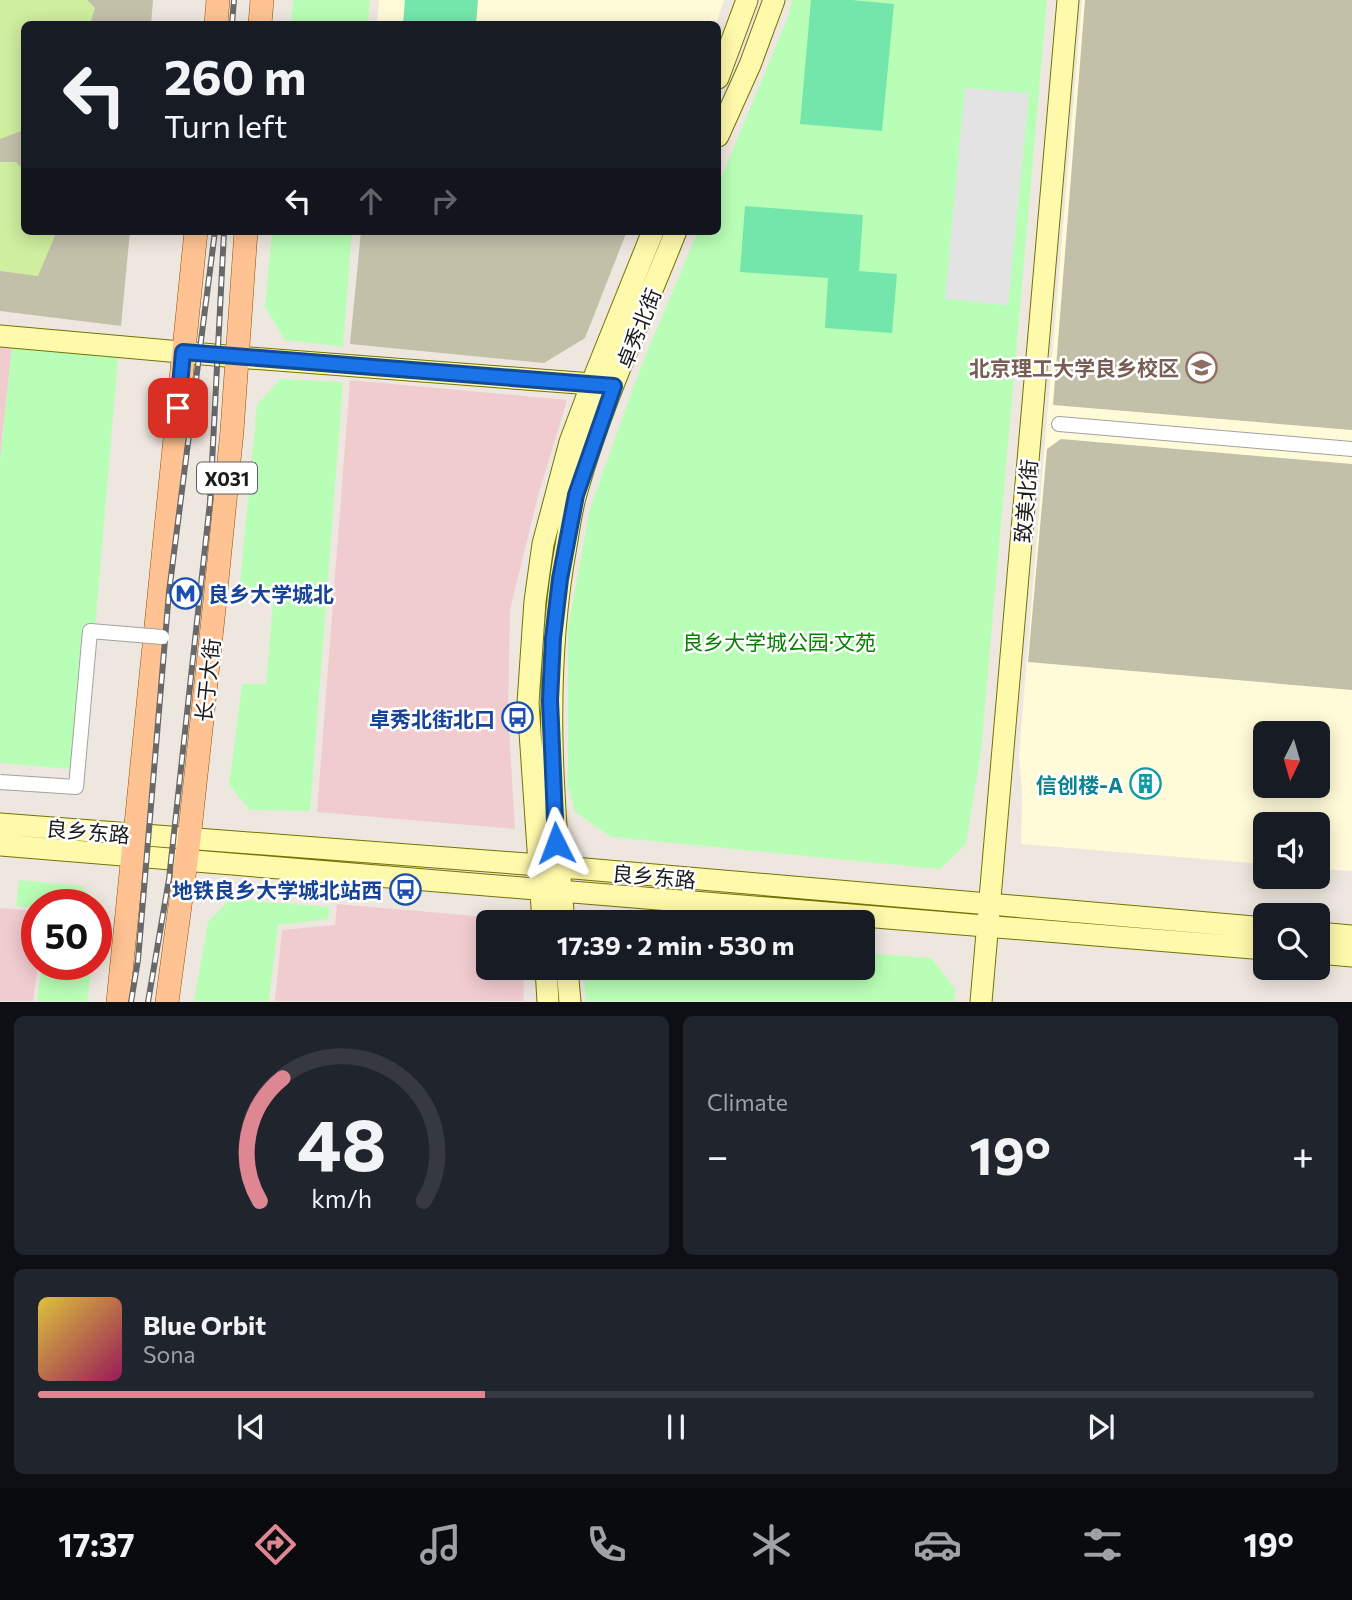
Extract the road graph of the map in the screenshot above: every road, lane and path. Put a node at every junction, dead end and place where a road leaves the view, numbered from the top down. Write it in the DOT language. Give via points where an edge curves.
graph roads {
  1 [pos="218,0"];
  2 [pos="262,0"];
  3 [pos="747,0"];
  4 [pos="774,0"];
  5 [pos="1068,0"];
  6 [pos="216,21"];
  7 [pos="260,21"];
  8 [pos="721,70"];
  9 [pos="721,129"];
  10 [pos="196,235"];
  11 [pos="246,235"];
  12 [pos="651,235"];
  13 [pos="674,235"];
  14 [pos="0,336"];
  15 [pos="183,352"];
  16 [pos="237,357"];
  17 [pos="592,384"];
  18 [pos="614,386"];
  19 [pos="1059,424"];
  20 [pos="1352,449"];
  21 [pos="162,637"];
  22 [pos="0,782"];
  23 [pos="0,824"];
  24 [pos="0,845"];
  25 [pos="135,846"];
  26 [pos="187,850"];
  27 [pos="548,866"];
  28 [pos="551,891"];
  29 [pos="990,904"];
  30 [pos="546,910"];
  31 [pos="559,910"];
  32 [pos="988,926"];
  33 [pos="1253,927"];
  34 [pos="1330,934"];
  35 [pos="1352,936"];
  36 [pos="1253,948"];
  37 [pos="1330,954"];
  38 [pos="1352,956"];
  39 [pos="547,980"];
  40 [pos="569,980"];
  41 [pos="118,1002"];
  42 [pos="167,1002"];
  43 [pos="548,1002"];
  44 [pos="570,1002"];
  45 [pos="981,1002"];
  1 -- 6 [label="main road"];
  2 -- 7 [label="main road"];
  3 -- 8 [label="main road"];
  4 -- 9 [label="main road"];
  5 -- 29 [label="main road, 致美北街"];
  10 -- 15 [label="main road, X031"];
  11 -- 16 [label="main road, 长于大街 / X031"];
  12 -- 17 [label="main road"];
  13 -- 18 [label="main road, 卓秀北街"];
  14 -- 15 [label="main road"];
  15 -- 16 [label="main road"];
  15 -- 25 [label="main road, X031"];
  16 -- 17 [label="main road"];
  16 -- 26 [label="main road, 长于大街 / X031"];
  17 -- 18 [label="main road"];
  17 -- 27 [label="main road" via="557,489 535,601 528,703"];
  18 -- 27 [label="main road, 卓秀北街" via="576,495 560,579 553,638"];
  19 -- 20 [label="street"];
  21 -- 22 [label="street, bridge" via="90,631 76,788"];
  23 -- 25 [label="main road, 良乡东路"];
  24 -- 25 [label="main road, 良乡东路"];
  25 -- 26 [label="main road, 良乡东路"];
  25 -- 41 [label="main road, X031"];
  26 -- 27 [label="main road, 良乡东路"];
  26 -- 28 [label="main road, 良乡东路"];
  26 -- 42 [label="main road, 长于大街 / X031"];
  27 -- 28 [label="main road, 卓秀北街"];
  27 -- 29 [label="main road, 良乡东路"];
  28 -- 30 [label="main road, 卓秀北街"];
  28 -- 31 [label="main road, 卓秀北街"];
  28 -- 32 [label="main road, 良乡东路"];
  29 -- 32 [label="main road, 致美北街"];
  29 -- 33 [label="main road, 良乡东路"];
  32 -- 36 [label="main road, 良乡东路"];
  32 -- 45 [label="main road, 致美北街"];
  34 -- 35 [label="main road"];
  37 -- 38 [label="main road"];
  39 -- 43 [label="main road"];
  40 -- 44 [label="main road"];
}
